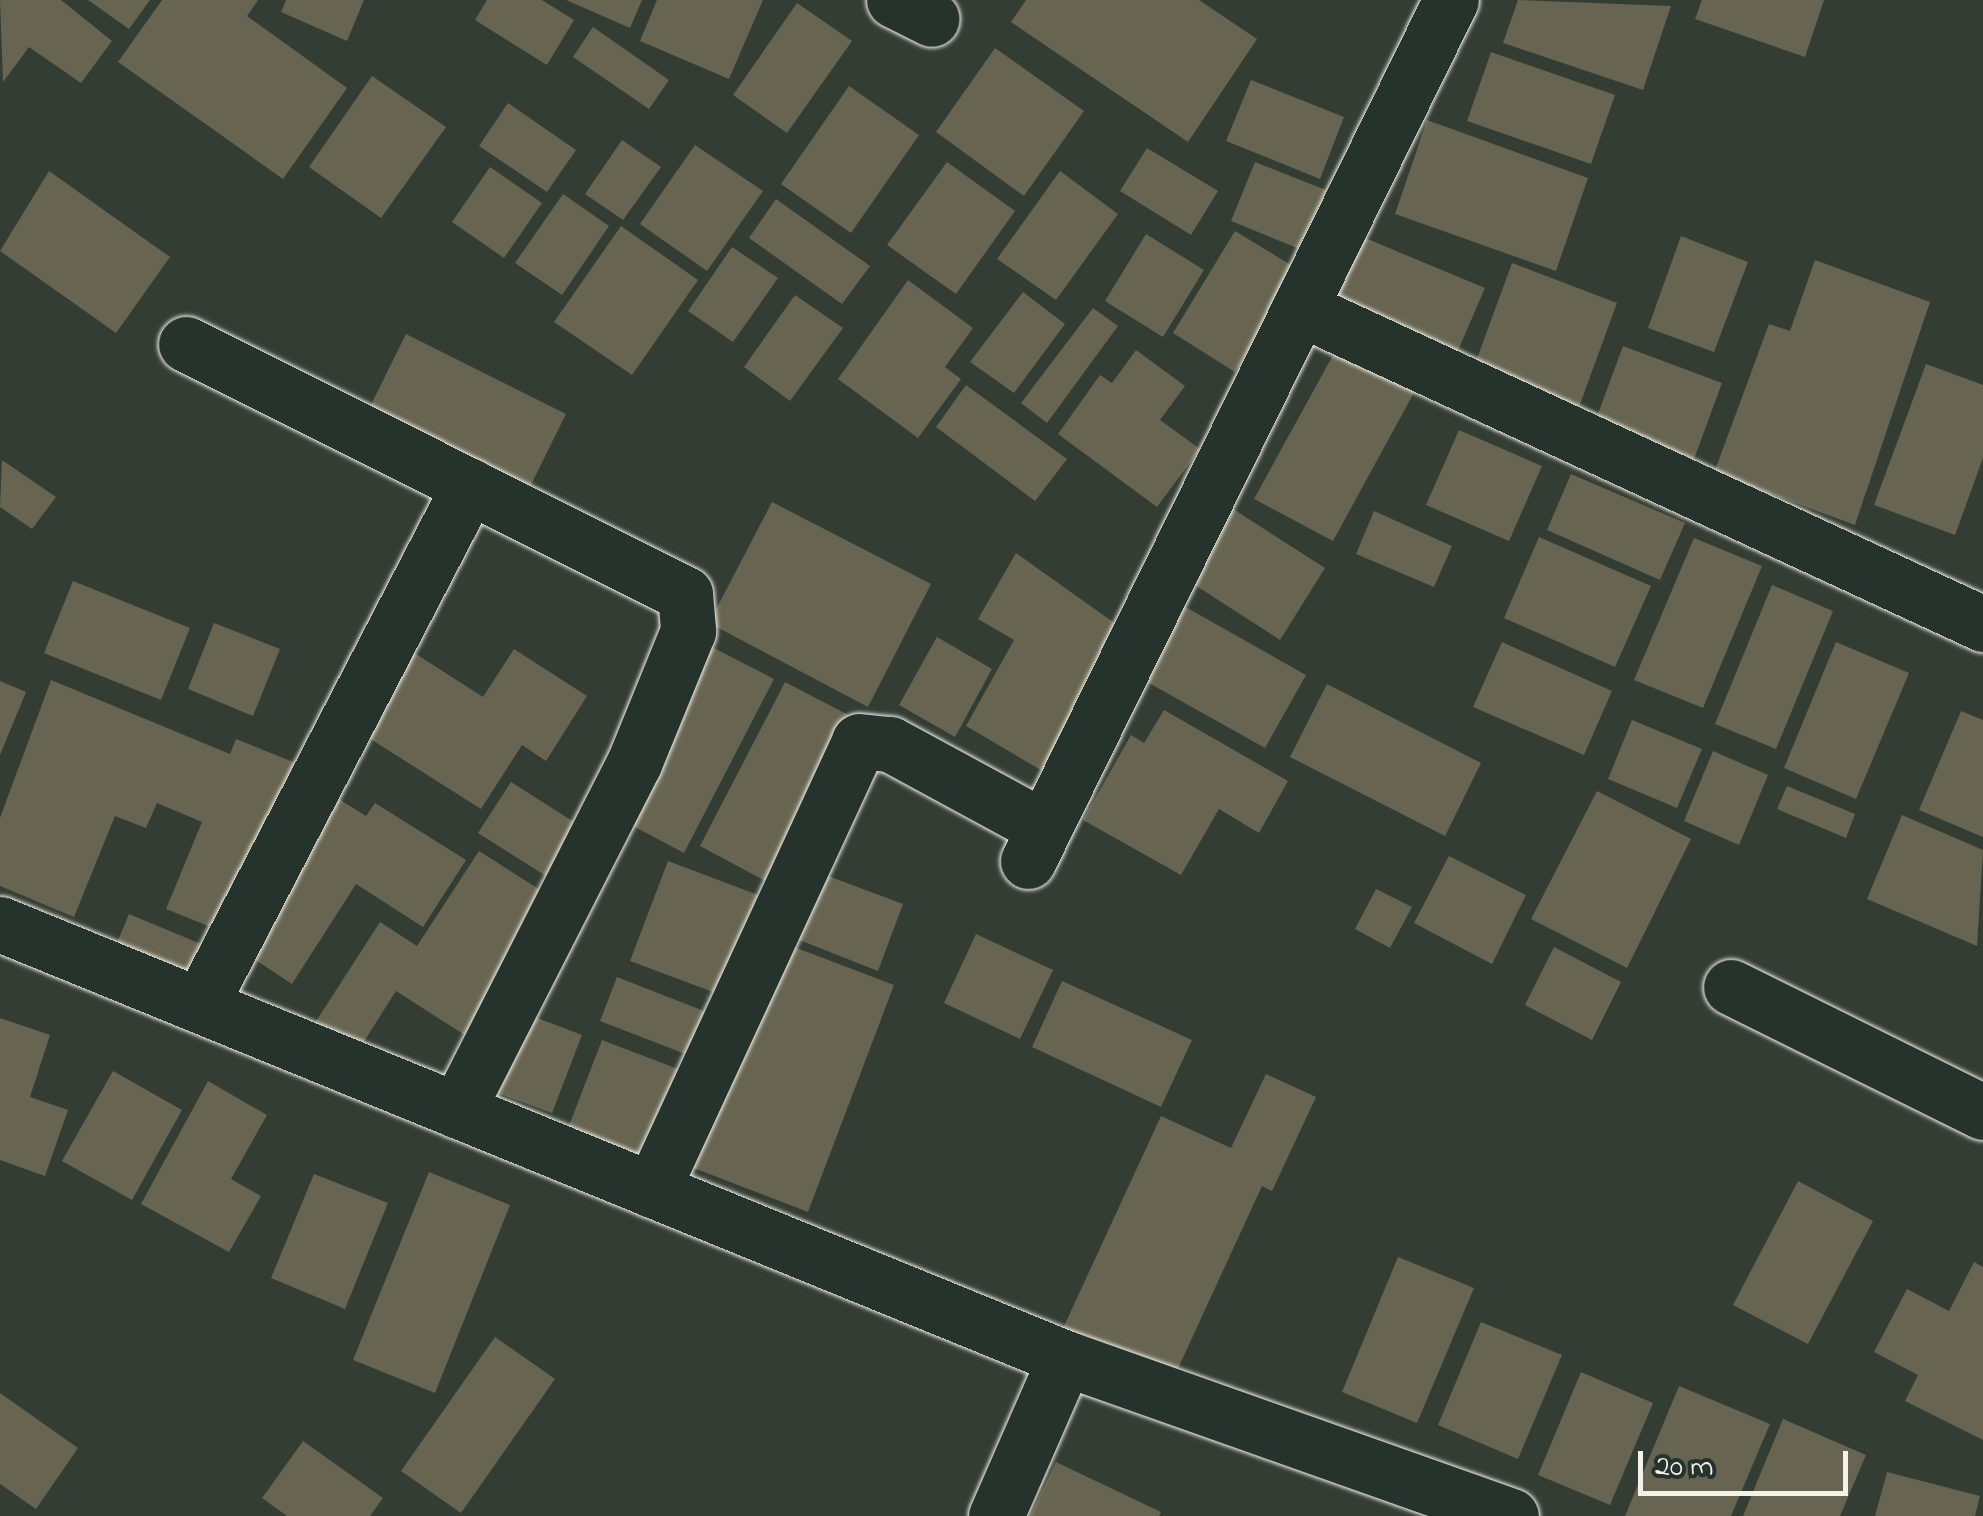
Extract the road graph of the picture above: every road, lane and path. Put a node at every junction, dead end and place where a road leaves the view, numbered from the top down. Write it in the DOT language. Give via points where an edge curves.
graph roads {
  1 [pos="1451,0"];
  2 [pos="1306,311"];
  3 [pos="186,344"];
  4 [pos="469,486"];
  5 [pos="1983,624"];
  6 [pos="0,924"];
  7 [pos="1732,987"];
  8 [pos="200,1005"];
  9 [pos="457,1110"];
  10 [pos="1983,1112"];
  11 [pos="652,1190"];
  12 [pos="1066,1358"];
  13 [pos="1485,1511"];
  14 [pos="996,1516"];
  1 -- 2 [label="street"];
  2 -- 5 [label="street"];
  2 -- 11 [label="street" via="1193,514 1036,844 890,744 859,741"];
  3 -- 4 [label="street"];
  4 -- 8 [label="street"];
  4 -- 9 [label="street" via="669,584 689,612 634,763"];
  6 -- 8 [label="street"];
  7 -- 10 [label="street"];
  8 -- 9 [label="street"];
  9 -- 11 [label="street"];
  11 -- 12 [label="street"];
  12 -- 13 [label="street"];
  12 -- 14 [label="street"];
}
